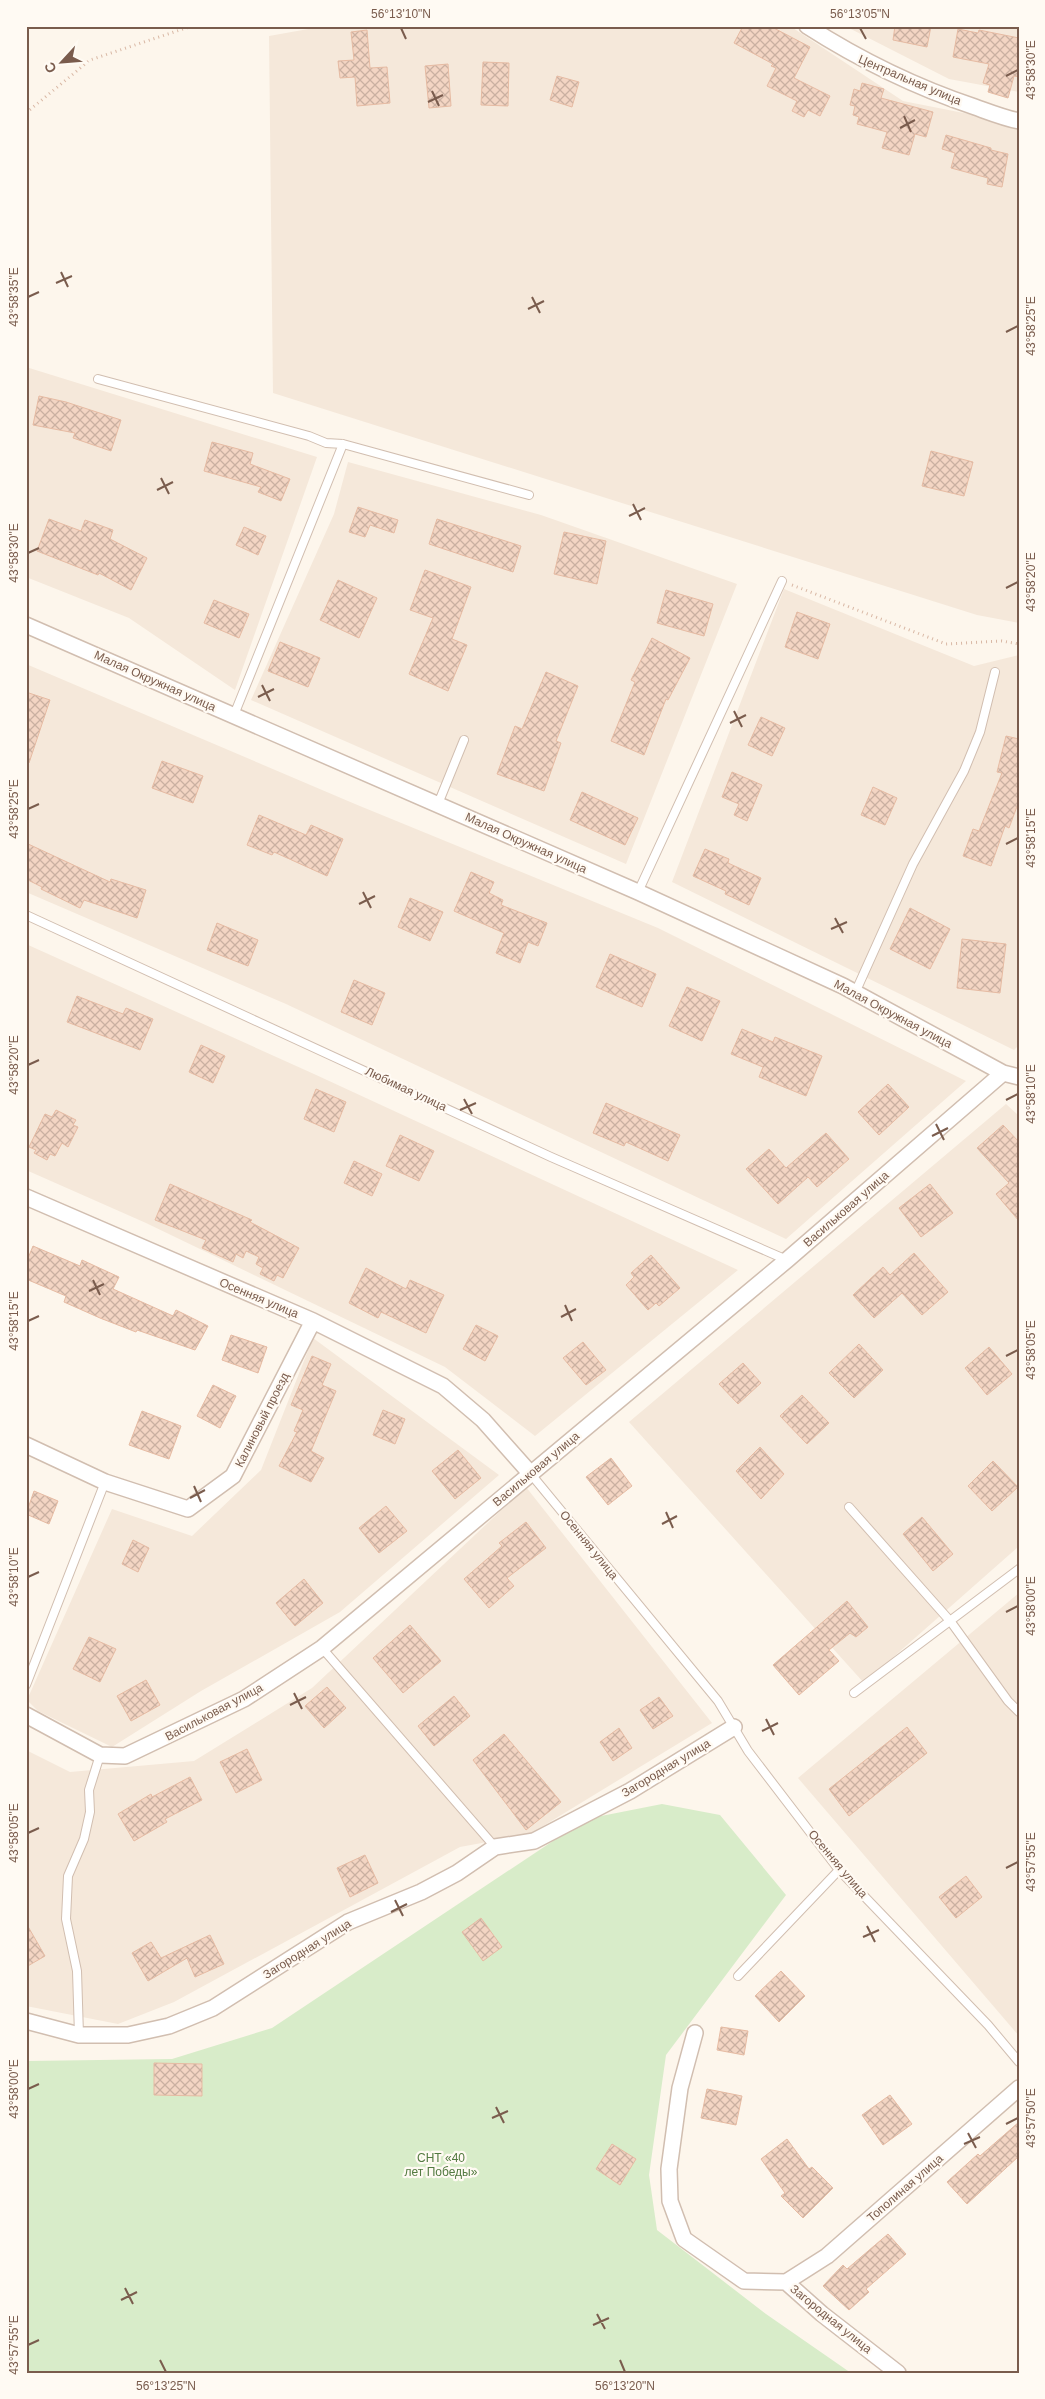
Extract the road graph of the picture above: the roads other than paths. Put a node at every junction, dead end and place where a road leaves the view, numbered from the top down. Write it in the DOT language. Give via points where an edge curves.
graph roads {
  1 [pos="808,26"];
  2 [pos="1019,121"];
  3 [pos="98,379"];
  4 [pos="343,444"];
  5 [pos="529,496"];
  6 [pos="782,581"];
  7 [pos="26,625"];
  8 [pos="996,672"];
  9 [pos="234,715"];
  10 [pos="464,740"];
  11 [pos="438,804"];
  12 [pos="638,892"];
  13 [pos="26,915"];
  14 [pos="856,993"];
  15 [pos="1004,1073"];
  16 [pos="1019,1077"];
  17 [pos="26,1197"];
  18 [pos="787,1260"];
  19 [pos="313,1321"];
  20 [pos="26,1445"];
  21 [pos="530,1473"];
  22 [pos="105,1482"];
  23 [pos="849,1507"];
  24 [pos="1019,1569"];
  25 [pos="951,1622"];
  26 [pos="322,1648"];
  27 [pos="26,1685"];
  28 [pos="854,1693"];
  29 [pos="1019,1712"];
  30 [pos="26,1716"];
  31 [pos="734,1727"];
  32 [pos="100,1755"];
  33 [pos="495,1846"];
  34 [pos="839,1870"];
  35 [pos="738,1976"];
  36 [pos="26,2021"];
  37 [pos="695,2033"];
  38 [pos="79,2034"];
  39 [pos="1019,2062"];
  40 [pos="1019,2088"];
  41 [pos="786,2282"];
  42 [pos="898,2373"];
  1 -- 2 [label="street, Центральная улица" via="851,54 903,80"];
  3 -- 4 [label="lane" via="326,443"];
  4 -- 5 [label="lane"];
  4 -- 9 [label="lane"];
  6 -- 12 [label="lane"];
  7 -- 9 [label="street, Малая Окружная улица"];
  8 -- 14 [label="lane" via="980,732 964,771 913,864"];
  9 -- 11 [label="street, Малая Окружная улица"];
  10 -- 11 [label="lane"];
  11 -- 12 [label="street, Малая Окружная улица"];
  12 -- 14 [label="street, Малая Окружная улица"];
  13 -- 18 [label="lane, Любимая улица" via="551,1157"];
  14 -- 15 [label="street, Малая Окружная улица"];
  15 -- 16 [label="street, Малая Окружная улица"];
  15 -- 18 [label="street, Васильковая улица"];
  17 -- 19 [label="street, Осенняя улица"];
  18 -- 21 [label="street, Васильковая улица"];
  19 -- 21 [label="street, Осенняя улица" via="443,1386 483,1420"];
  19 -- 22 [label="street, Калиновый проезд" via="233,1476 188,1509"];
  20 -- 22 [label="street, Калиновый проезд"];
  21 -- 26 [label="street, Васильковая улица"];
  21 -- 31 [label="lane, Осенняя улица" via="718,1701"];
  22 -- 27 [label="lane"];
  23 -- 25 [label="lane"];
  24 -- 25 [label="lane"];
  25 -- 28 [label="lane"];
  25 -- 29 [label="lane"];
  26 -- 32 [label="street, Васильковая улица" via="244,1699 158,1742 126,1756"];
  26 -- 33 [label="lane"];
  30 -- 32 [label="street, Васильковая улица"];
  31 -- 33 [label="street, Загородная улица" via="630,1791 534,1841"];
  31 -- 34 [label="lane, Осенняя улица" via="748,1752"];
  32 -- 38 [label="lane" via="88,1790 90,1812 84,1839 68,1876 66,1919 78,1971"];
  33 -- 38 [label="street, Загородная улица" via="450,1877 421,1892 348,1922 213,2008 169,2026 128,2036"];
  34 -- 35 [label="lane"];
  34 -- 39 [label="lane, Осенняя улица" via="988,2025"];
  36 -- 38 [label="street, Загородная улица"];
  37 -- 41 [label="street, Загородная улица" via="680,2088 669,2169 670,2201 684,2238 744,2280"];
  40 -- 41 [label="street, Тополиная улица" via="827,2256"];
  41 -- 42 [label="street, Загородная улица"];
}
